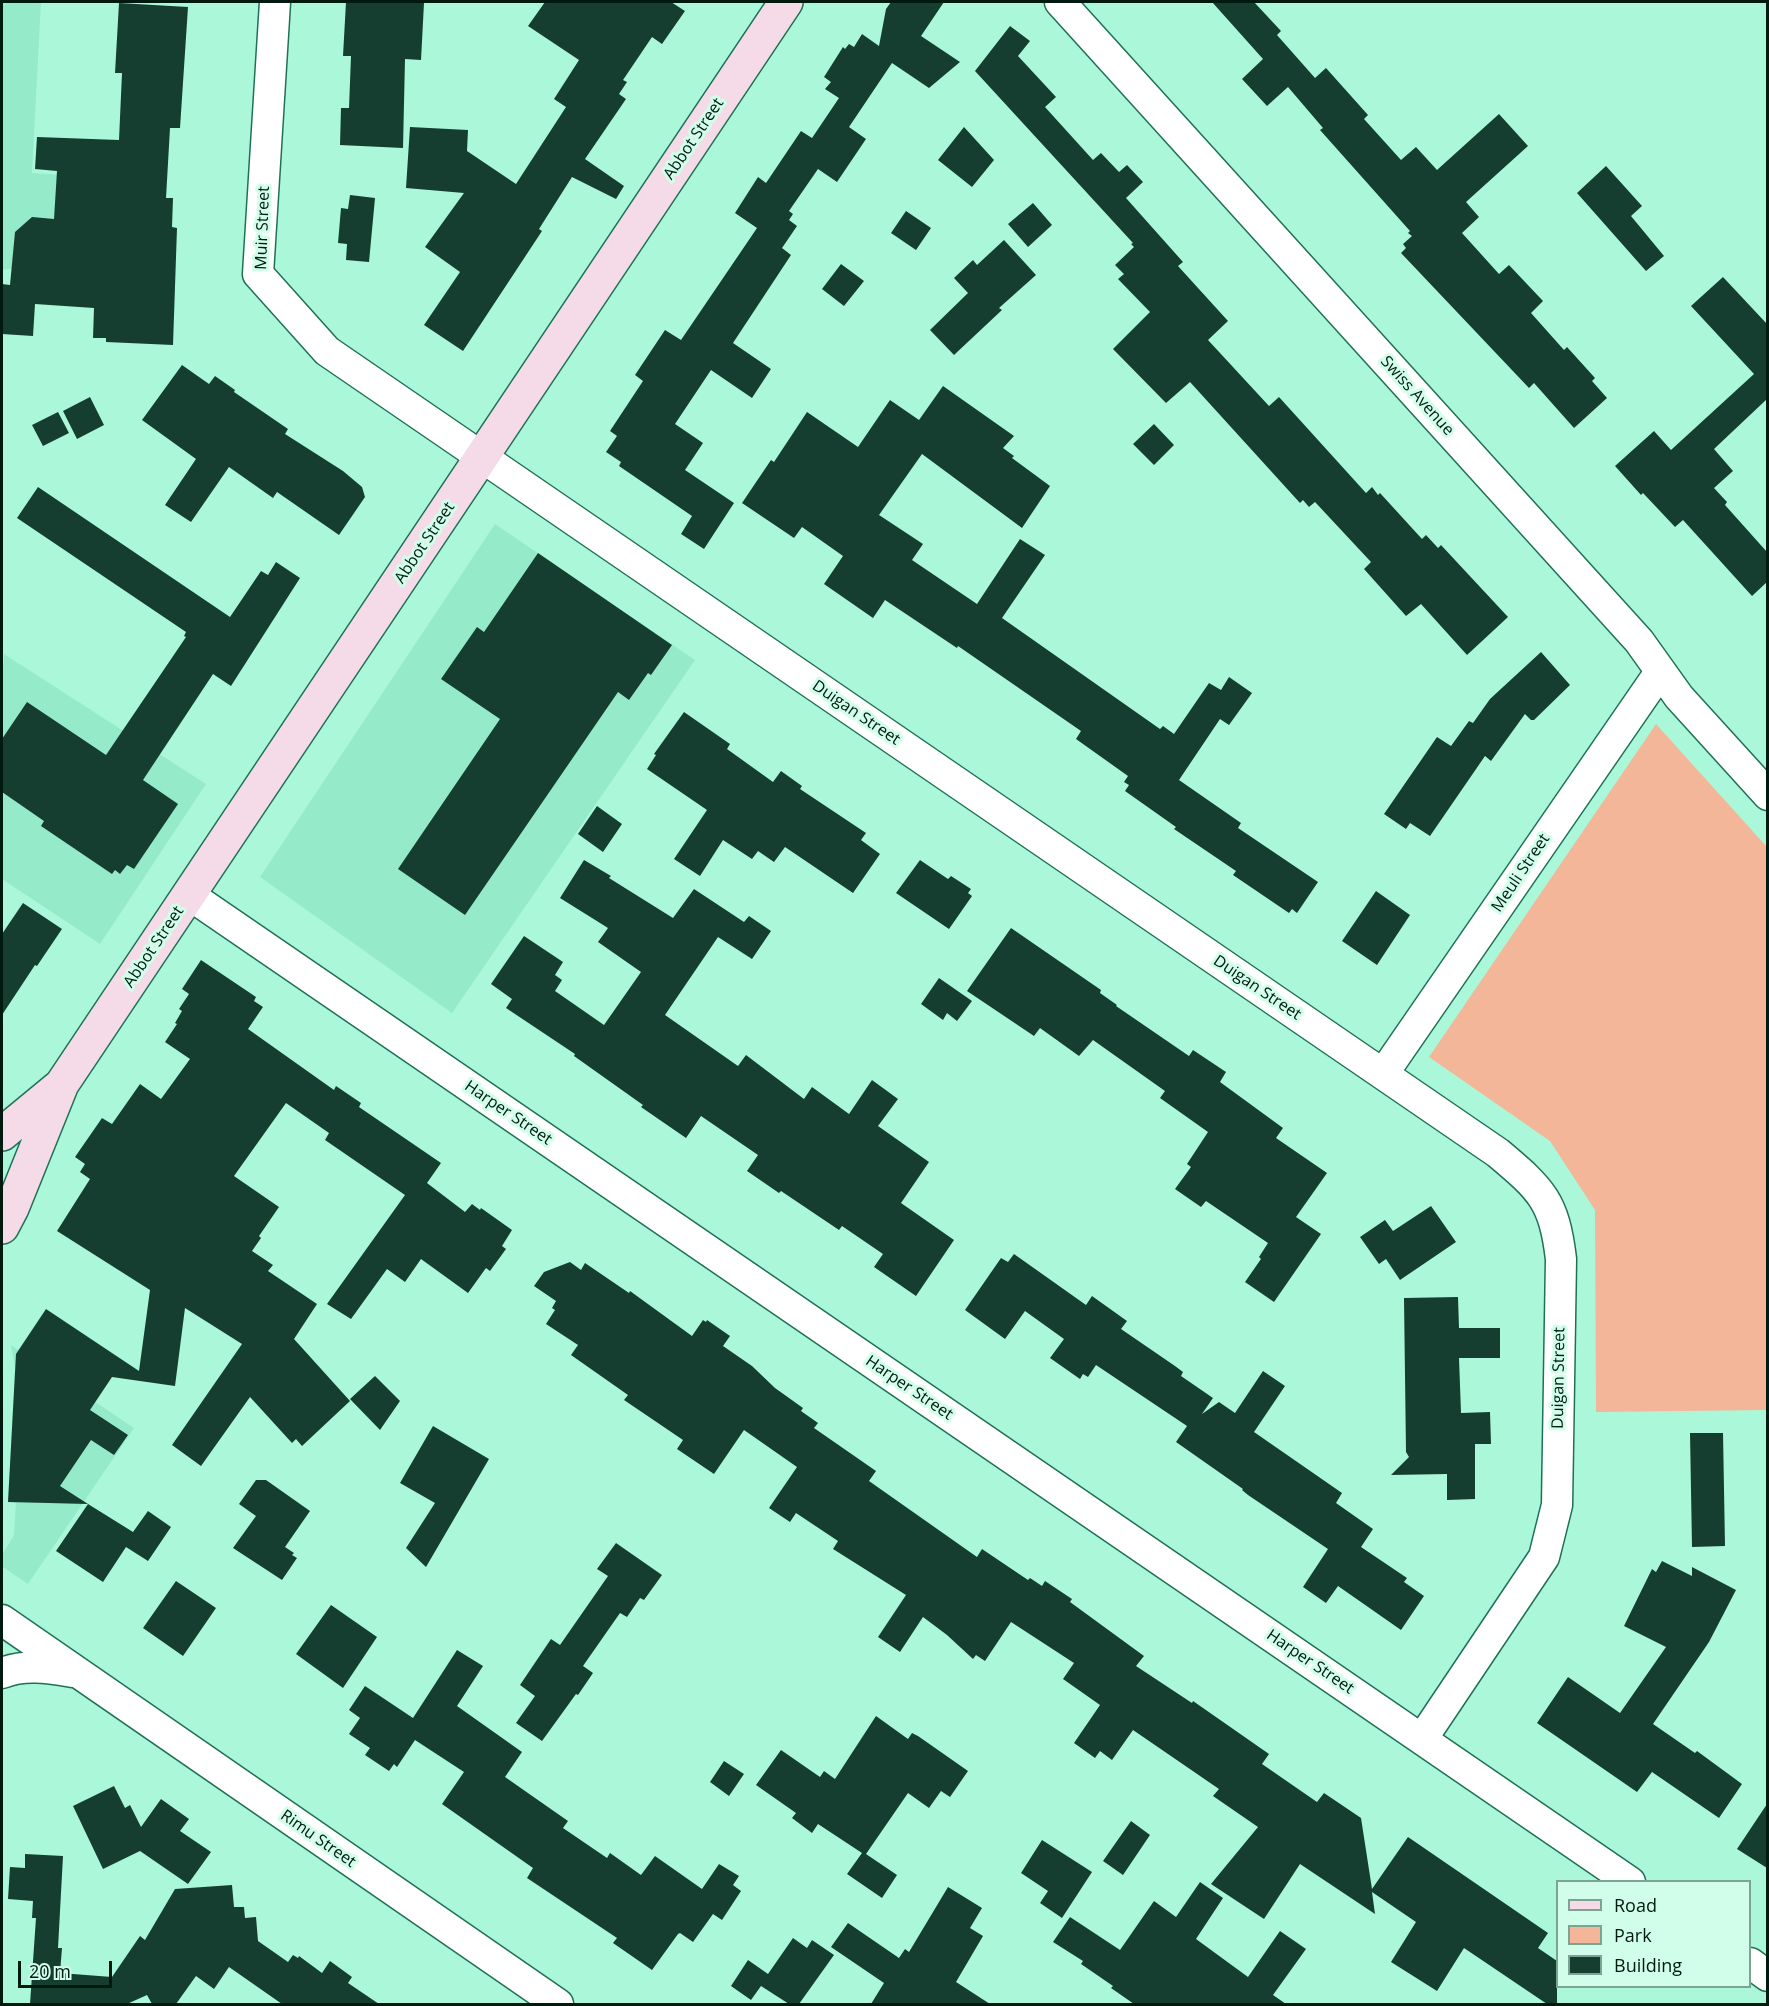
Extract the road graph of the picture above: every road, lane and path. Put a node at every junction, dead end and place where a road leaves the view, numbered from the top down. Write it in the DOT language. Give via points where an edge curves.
graph roads {
  1 [pos="275,2"];
  2 [pos="786,2"];
  3 [pos="1060,2"];
  4 [pos="482,457"];
  5 [pos="1660,672"];
  6 [pos="1767,795"];
  7 [pos="188,894"];
  8 [pos="1383,1074"];
  9 [pos="62,1084"];
  10 [pos="2,1134"];
  11 [pos="2,1227"];
  12 [pos="2,1620"];
  13 [pos="2,1673"];
  14 [pos="79,1673"];
  15 [pos="1422,1739"];
  16 [pos="1629,1880"];
  17 [pos="1751,1964"];
  18 [pos="1767,1976"];
  19 [pos="558,2004"];
  1 -- 4 [label="street, Muir Street" via="258,274 327,351"];
  2 -- 4 [label="street, Abbot Street"];
  3 -- 5 [label="street, Swiss Avenue" via="1631,632"];
  4 -- 7 [label="street, Abbot Street"];
  4 -- 8 [label="street, Duigan Street"];
  5 -- 6 [label="street, Swiss Avenue"];
  5 -- 8 [label="street, Meuli Street"];
  7 -- 9 [label="street, Abbot Street"];
  7 -- 15 [label="street, Harper Street"];
  8 -- 15 [label="street, Duigan Street" via="1498,1154 1535,1186 1550,1206 1562,1259 1557,1505 1544,1557"];
  9 -- 10 [label="street, Abbot Street"];
  9 -- 11 [label="street, Abbot Street"];
  12 -- 14 [label="street, Rimu Street"];
  13 -- 14 [label="street, Rimu Street" via="16,1668 43,1668"];
  14 -- 19 [label="street, Rimu Street"];
  15 -- 16 [label="street, Harper Street"];
  17 -- 18 [label="street"];
}
